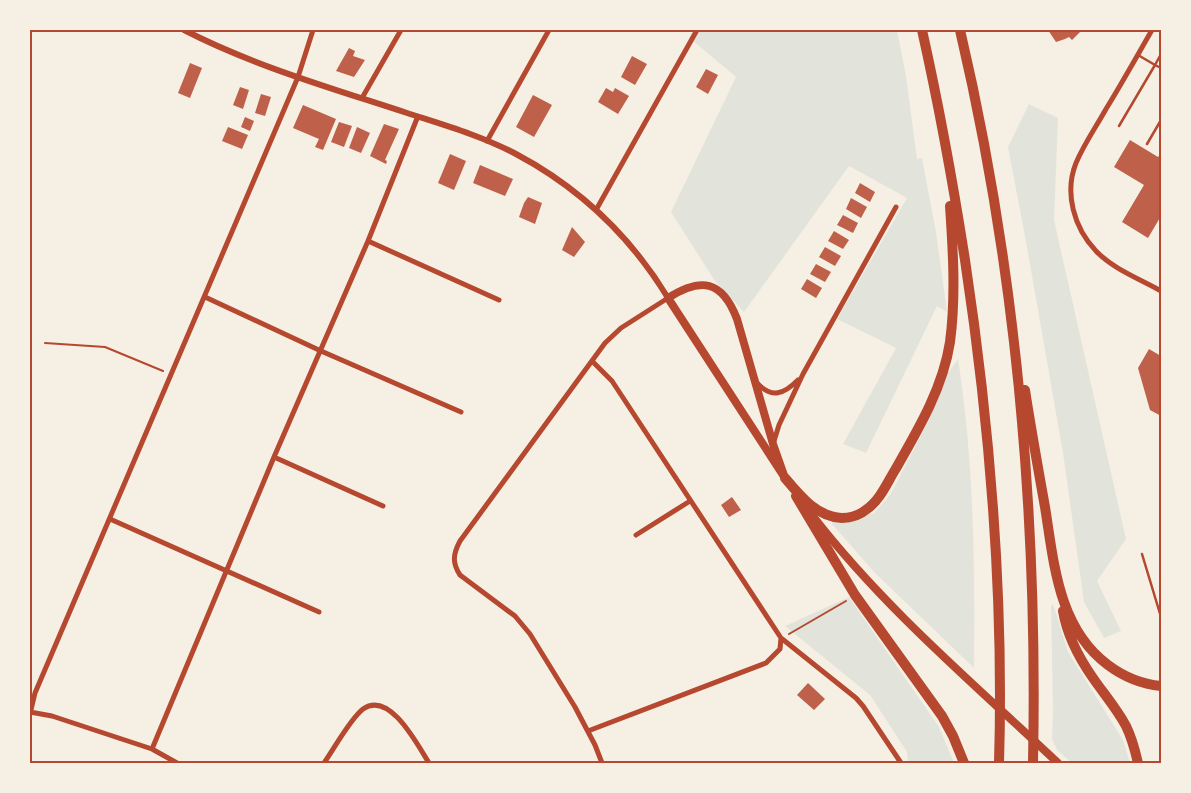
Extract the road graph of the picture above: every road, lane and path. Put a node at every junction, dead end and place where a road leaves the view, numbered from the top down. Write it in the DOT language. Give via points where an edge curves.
graph roads {
  1 [pos="184,30"];
  2 [pos="312,30"];
  3 [pos="401,30"];
  4 [pos="549,30"];
  5 [pos="697,30"];
  6 [pos="922,30"];
  7 [pos="960,30"];
  8 [pos="1152,30"];
  9 [pos="1161,54"];
  10 [pos="1138,55"];
  11 [pos="1155,65"];
  12 [pos="1161,68"];
  13 [pos="298,77"];
  14 [pos="362,98"];
  15 [pos="418,116"];
  16 [pos="1161,120"];
  17 [pos="941,123"];
  18 [pos="1119,126"];
  19 [pos="487,141"];
  20 [pos="1147,144"];
  21 [pos="896,207"];
  22 [pos="596,210"];
  23 [pos="368,241"];
  24 [pos="1004,270"];
  25 [pos="1161,291"];
  26 [pos="205,296"];
  27 [pos="668,298"];
  28 [pos="499,300"];
  29 [pos="45,343"];
  30 [pos="321,351"];
  31 [pos="592,361"];
  32 [pos="803,374"];
  33 [pos="172,375"];
  34 [pos="754,379"];
  35 [pos="461,412"];
  36 [pos="773,444"];
  37 [pos="274,457"];
  38 [pos="785,478"];
  39 [pos="690,501"];
  40 [pos="383,506"];
  41 [pos="110,519"];
  42 [pos="636,535"];
  43 [pos="1142,554"];
  44 [pos="228,570"];
  45 [pos="1056,573"];
  46 [pos="845,601"];
  47 [pos="319,612"];
  48 [pos="1161,617"];
  49 [pos="780,638"];
  50 [pos="1161,686"];
  51 [pos="30,713"];
  52 [pos="588,731"];
  53 [pos="152,749"];
  54 [pos="177,763"];
  55 [pos="324,763"];
  56 [pos="429,763"];
  57 [pos="602,763"];
  58 [pos="901,763"];
  59 [pos="964,763"];
  60 [pos="999,763"];
  61 [pos="1033,763"];
  62 [pos="1058,763"];
  63 [pos="1138,763"];
  1 -- 13 [label="street" via="241,57"];
  2 -- 13 [label="street"];
  3 -- 14 [label="street"];
  4 -- 19 [label="street"];
  5 -- 22 [label="street"];
  6 -- 17 [label="highway"];
  7 -- 24 [label="highway" via="985,150"];
  8 -- 10 [label="street"];
  9 -- 11 [label="lane"];
  10 -- 11 [label="lane"];
  10 -- 25 [label="street" via="1076,162 1071,197 1077,223 1097,252 1110,263"];
  11 -- 12 [label="lane"];
  11 -- 18 [label="lane"];
  13 -- 14 [label="street"];
  13 -- 26 [label="street"];
  14 -- 15 [label="street"];
  15 -- 19 [label="street"];
  15 -- 23 [label="street"];
  16 -- 20 [label="lane"];
  17 -- 38 [label="highway" via="952,223 952,314 947,356 929,406 884,489 861,513 841,518 820,512 804,500"];
  17 -- 60 [label="highway" via="974,322 990,478 999,628"];
  19 -- 22 [label="street" via="546,172"];
  21 -- 32 [label="street"];
  22 -- 27 [label="street" via="641,257"];
  23 -- 28 [label="street"];
  23 -- 30 [label="street"];
  24 -- 45 [label="highway"];
  24 -- 61 [label="highway" via="1019,392 1028,509 1033,625"];
  26 -- 30 [label="street"];
  26 -- 33 [label="street"];
  27 -- 31 [label="street" via="615,332"];
  27 -- 34 [label="main road" via="693,286 711,287 724,295 737,319"];
  27 -- 38 [label="main road"];
  29 -- 33 [label="path" via="105,346"];
  30 -- 35 [label="street"];
  30 -- 37 [label="street"];
  31 -- 39 [label="street" via="612,382"];
  31 -- 52 [label="street" via="460,541 454,559 460,575 515,616 530,634"];
  32 -- 34 [label="street" via="788,389 777,393 767,391"];
  32 -- 36 [label="street" via="778,425"];
  33 -- 41 [label="street"];
  34 -- 36 [label="main road"];
  36 -- 38 [label="main road"];
  37 -- 40 [label="street"];
  37 -- 44 [label="street"];
  38 -- 59 [label="highway" via="855,596 942,716"];
  38 -- 62 [label="main road" via="847,558 894,608"];
  39 -- 42 [label="street"];
  39 -- 49 [label="street"];
  41 -- 44 [label="street"];
  41 -- 51 [label="street" via="33,698"];
  43 -- 48 [label="lane"];
  44 -- 47 [label="street"];
  44 -- 53 [label="street"];
  45 -- 50 [label="highway" via="1067,612 1098,656 1130,678"];
  45 -- 63 [label="highway" via="1073,643 1130,734"];
  46 -- 49 [label="path"];
  49 -- 52 [label="street" via="780,649 766,663"];
  49 -- 58 [label="street" via="863,706"];
  51 -- 53 [label="street" via="52,716"];
  52 -- 57 [label="street"];
  53 -- 54 [label="street"];
  55 -- 56 [label="street" via="354,718 364,708 376,706 389,710 406,726"];
}
